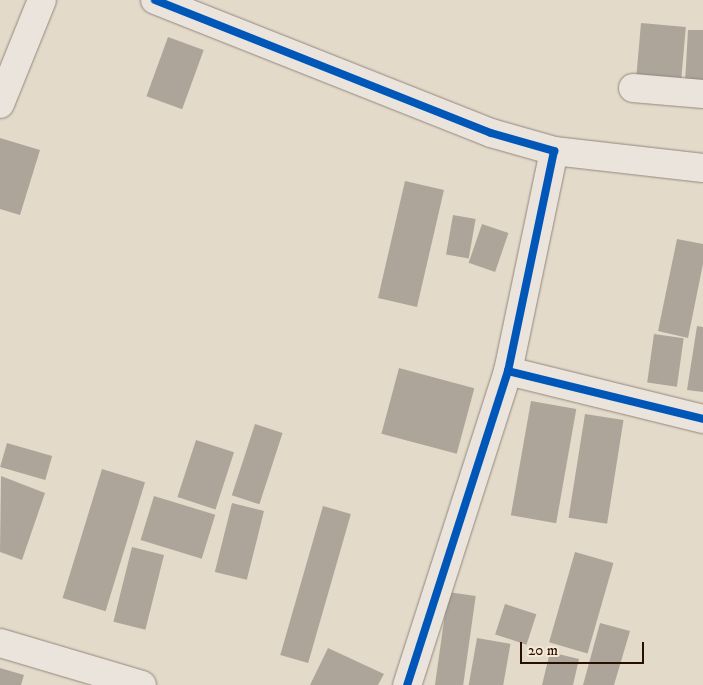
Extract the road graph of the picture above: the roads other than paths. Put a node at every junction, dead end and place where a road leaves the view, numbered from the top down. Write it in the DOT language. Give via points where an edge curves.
graph roads {
  1 [pos="42,0"];
  2 [pos="156,0"];
  3 [pos="633,88"];
  4 [pos="703,94"];
  5 [pos="0,104"];
  6 [pos="554,151"];
  7 [pos="703,168"];
  8 [pos="508,371"];
  9 [pos="703,419"];
  10 [pos="0,643"];
  11 [pos="142,685"];
  12 [pos="407,685"];
  1 -- 5 [label="street"];
  2 -- 6 [label="street" via="491,133"];
  3 -- 4 [label="street"];
  6 -- 7 [label="street"];
  6 -- 8 [label="street"];
  8 -- 9 [label="street"];
  8 -- 12 [label="street"];
  10 -- 11 [label="street"];
}
